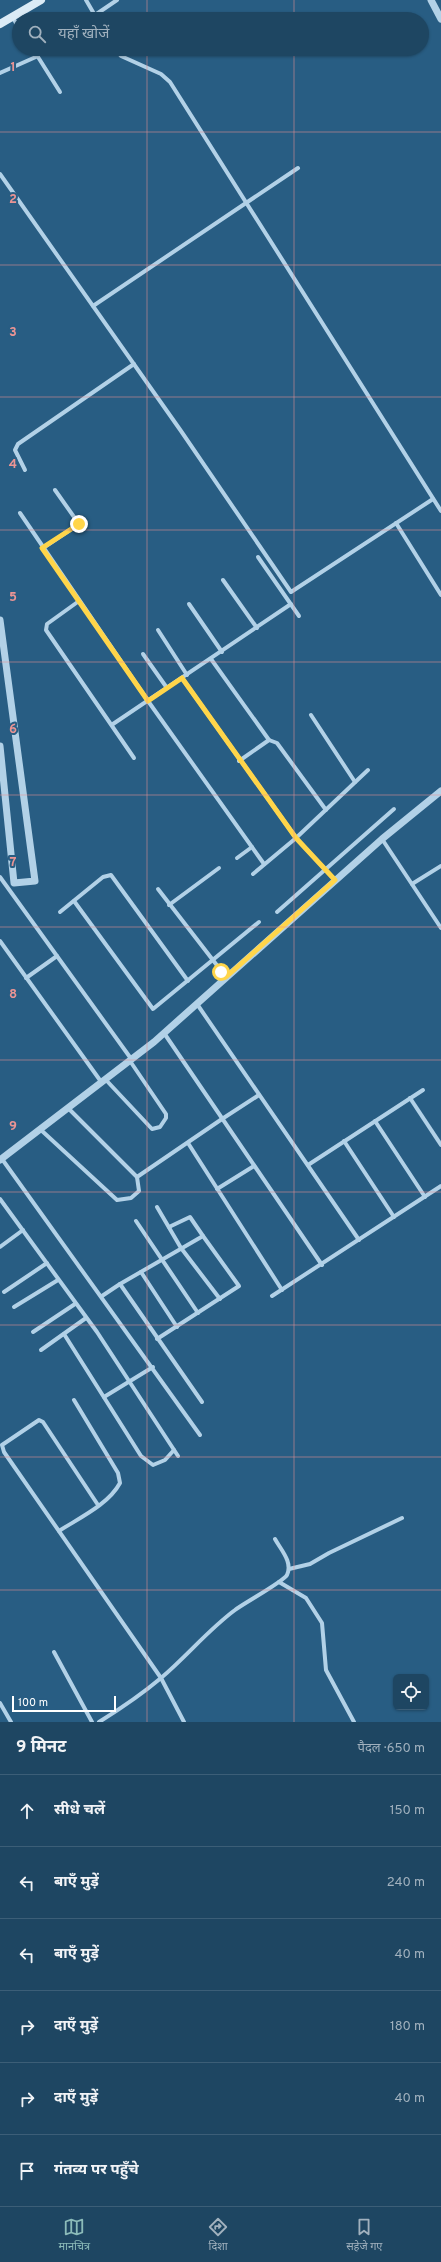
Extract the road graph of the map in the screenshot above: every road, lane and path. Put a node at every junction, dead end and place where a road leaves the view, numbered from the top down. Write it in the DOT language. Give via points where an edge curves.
graph roads {
  1 [pos="41,0"];
  2 [pos="86,0"];
  3 [pos="117,0"];
  4 [pos="431,0"];
  5 [pos="22,12"];
  6 [pos="93,12"];
  7 [pos="102,12"];
  8 [pos="12,18"];
  9 [pos="441,19"];
  10 [pos="0,24"];
  11 [pos="38,56"];
  12 [pos="121,56"];
  13 [pos="0,73"];
  14 [pos="60,92"];
  15 [pos="298,168"];
  16 [pos="0,174"];
  17 [pos="247,202"];
  18 [pos="94,306"];
  19 [pos="134,364"];
  20 [pos="25,470"];
  21 [pos="56,490"];
  22 [pos="433,499"];
  23 [pos="441,511"];
  24 [pos="20,512"];
  25 [pos="396,523"];
  26 [pos="42,548"];
  27 [pos="258,557"];
  28 [pos="223,580"];
  29 [pos="441,595"];
  30 [pos="79,601"];
  31 [pos="189,604"];
  32 [pos="291,604"];
  33 [pos="300,616"];
  34 [pos="0,620"];
  35 [pos="257,628"];
  36 [pos="158,630"];
  37 [pos="222,652"];
  38 [pos="144,654"];
  39 [pos="211,659"];
  40 [pos="187,675"];
  41 [pos="182,678"];
  42 [pos="167,688"];
  43 [pos="148,701"];
  44 [pos="310,715"];
  45 [pos="113,724"];
  46 [pos="269,740"];
  47 [pos="0,746"];
  48 [pos="134,758"];
  49 [pos="239,761"];
  50 [pos="368,770"];
  51 [pos="355,782"];
  52 [pos="441,791"];
  53 [pos="394,809"];
  54 [pos="326,810"];
  55 [pos="296,838"];
  56 [pos="382,839"];
  57 [pos="252,846"];
  58 [pos="237,858"];
  59 [pos="264,864"];
  60 [pos="441,866"];
  61 [pos="219,868"];
  62 [pos="325,869"];
  63 [pos="253,874"];
  64 [pos="0,877"];
  65 [pos="335,880"];
  66 [pos="412,884"];
  67 [pos="158,889"];
  68 [pos="74,902"];
  69 [pos="170,905"];
  70 [pos="60,912"];
  71 [pos="277,912"];
  72 [pos="260,922"];
  73 [pos="441,928"];
  74 [pos="0,941"];
  75 [pos="57,956"];
  76 [pos="212,961"];
  77 [pos="226,977"];
  78 [pos="26,978"];
  79 [pos="188,981"];
  80 [pos="197,1004"];
  81 [pos="164,1033"];
  82 [pos="131,1060"];
  83 [pos="104,1082"];
  84 [pos="423,1090"];
  85 [pos="259,1095"];
  86 [pos="410,1098"];
  87 [pos="69,1109"];
  88 [pos="222,1119"];
  89 [pos="376,1121"];
  90 [pos="41,1130"];
  91 [pos="344,1141"];
  92 [pos="188,1143"];
  93 [pos="441,1145"];
  94 [pos="1,1160"];
  95 [pos="308,1165"];
  96 [pos="254,1166"];
  97 [pos="137,1177"];
  98 [pos="441,1186"];
  99 [pos="217,1189"];
  100 [pos="425,1197"];
  101 [pos="0,1199"];
  102 [pos="157,1207"];
  103 [pos="394,1217"];
  104 [pos="136,1221"];
  105 [pos="169,1227"];
  106 [pos="23,1230"];
  107 [pos="203,1236"];
  108 [pos="359,1240"];
  109 [pos="0,1247"];
  110 [pos="182,1248"];
  111 [pos="161,1259"];
  112 [pos="47,1263"];
  113 [pos="322,1265"];
  114 [pos="141,1272"];
  115 [pos="58,1280"];
  116 [pos="120,1284"];
  117 [pos="282,1290"];
  118 [pos="4,1292"];
  119 [pos="102,1296"];
  120 [pos="272,1296"];
  121 [pos="220,1299"];
  122 [pos="75,1304"];
  123 [pos="14,1307"];
  124 [pos="198,1313"];
  125 [pos="86,1318"];
  126 [pos="176,1327"];
  127 [pos="33,1332"];
  128 [pos="64,1334"];
  129 [pos="157,1339"];
  130 [pos="41,1350"];
  131 [pos="152,1367"];
  132 [pos="129,1382"];
  133 [pos="104,1397"];
  134 [pos="74,1400"];
  135 [pos="202,1402"];
  136 [pos="200,1434"];
  137 [pos="174,1450"];
  138 [pos="178,1456"];
  139 [pos="98,1505"];
  140 [pos="402,1518"];
  141 [pos="59,1531"];
  142 [pos="275,1539"];
  143 [pos="289,1569"];
  144 [pos="279,1582"];
  145 [pos="54,1652"];
  146 [pos="161,1678"];
  147 [pos="0,1703"];
  148 [pos="11,1722"];
  149 [pos="92,1722"];
  150 [pos="99,1722"];
  151 [pos="184,1722"];
  152 [pos="354,1722"];
  1 -- 5 [label="main road"];
  2 -- 6 [label="street"];
  3 -- 7 [label="street"];
  4 -- 9 [label="street"];
  8 -- 10 [label="main road"];
  11 -- 13 [label="street"];
  11 -- 14 [label="street"];
  12 -- 17 [label="street" via="161,74 170,82"];
  15 -- 17 [label="street"];
  16 -- 18 [label="street"];
  17 -- 18 [label="street"];
  17 -- 22 [label="street"];
  18 -- 19 [label="street"];
  19 -- 20 [label="street" via="18,444 16,450"];
  19 -- 25 [label="street" via="291,592"];
  21 -- 26 [label="street" via="79,524"];
  22 -- 23 [label="street"];
  22 -- 25 [label="street"];
  24 -- 26 [label="street"];
  25 -- 29 [label="street"];
  26 -- 30 [label="street"];
  27 -- 32 [label="street"];
  28 -- 35 [label="street"];
  30 -- 43 [label="street"];
  30 -- 45 [label="street" via="47,624 46,630"];
  31 -- 37 [label="street"];
  32 -- 33 [label="street"];
  32 -- 35 [label="street"];
  34 -- 47 [label="street" via="35,882 14,884"];
  35 -- 37 [label="street"];
  36 -- 40 [label="street"];
  37 -- 39 [label="street"];
  38 -- 42 [label="street"];
  39 -- 40 [label="street"];
  39 -- 46 [label="street"];
  40 -- 41 [label="street"];
  41 -- 42 [label="street"];
  41 -- 49 [label="street"];
  42 -- 43 [label="street"];
  43 -- 45 [label="street"];
  43 -- 57 [label="street"];
  44 -- 51 [label="street"];
  45 -- 48 [label="street"];
  46 -- 49 [label="street"];
  46 -- 54 [label="street" via="277,743"];
  49 -- 55 [label="street"];
  50 -- 51 [label="street"];
  51 -- 54 [label="street"];
  52 -- 56 [label="street"];
  53 -- 62 [label="street"];
  54 -- 55 [label="street"];
  55 -- 59 [label="street"];
  55 -- 62 [label="street"];
  56 -- 65 [label="street"];
  56 -- 66 [label="street"];
  57 -- 58 [label="street"];
  57 -- 59 [label="street"];
  59 -- 63 [label="street"];
  60 -- 66 [label="street"];
  61 -- 69 [label="street"];
  62 -- 65 [label="street"];
  62 -- 71 [label="street"];
  64 -- 75 [label="street"];
  65 -- 77 [label="street"];
  66 -- 73 [label="street"];
  67 -- 69 [label="street"];
  68 -- 70 [label="street"];
  68 -- 79 [label="street" via="103,878 111,875"];
  68 -- 79 [label="street" via="153,1009"];
  69 -- 76 [label="street"];
  72 -- 76 [label="street"];
  74 -- 78 [label="street"];
  75 -- 78 [label="street"];
  75 -- 82 [label="street"];
  76 -- 77 [label="street"];
  76 -- 79 [label="street"];
  77 -- 80 [label="street"];
  78 -- 83 [label="street"];
  80 -- 81 [label="street"];
  80 -- 85 [label="street"];
  81 -- 82 [label="street"];
  81 -- 88 [label="street"];
  82 -- 83 [label="street"];
  82 -- 83 [label="street" via="166,1114 160,1127 152,1129"];
  83 -- 87 [label="street"];
  84 -- 86 [label="street"];
  85 -- 88 [label="street"];
  85 -- 95 [label="street"];
  86 -- 89 [label="street"];
  86 -- 93 [label="street"];
  87 -- 90 [label="street"];
  87 -- 97 [label="street"];
  88 -- 92 [label="street"];
  88 -- 96 [label="street"];
  89 -- 91 [label="street"];
  89 -- 100 [label="street"];
  90 -- 94 [label="street"];
  90 -- 97 [label="street" via="117,1200 131,1198 139,1191"];
  91 -- 95 [label="street"];
  91 -- 103 [label="street"];
  92 -- 97 [label="street"];
  92 -- 99 [label="street"];
  94 -- 119 [label="street"];
  95 -- 108 [label="street"];
  96 -- 99 [label="street"];
  96 -- 113 [label="street"];
  98 -- 100 [label="street"];
  99 -- 117 [label="street"];
  100 -- 103 [label="street"];
  101 -- 106 [label="street"];
  102 -- 105 [label="street"];
  103 -- 108 [label="street"];
  104 -- 111 [label="street"];
  105 -- 107 [label="street" via="190,1217"];
  105 -- 110 [label="street"];
  106 -- 109 [label="street"];
  106 -- 112 [label="street"];
  107 -- 110 [label="street"];
  107 -- 121 [label="street" via="239,1286"];
  108 -- 113 [label="street"];
  110 -- 111 [label="street"];
  110 -- 121 [label="street"];
  111 -- 114 [label="street"];
  111 -- 124 [label="street"];
  112 -- 115 [label="street"];
  112 -- 118 [label="street"];
  113 -- 117 [label="street"];
  114 -- 116 [label="street"];
  114 -- 126 [label="street"];
  115 -- 122 [label="street"];
  115 -- 123 [label="street"];
  116 -- 119 [label="street"];
  116 -- 129 [label="street"];
  117 -- 120 [label="street"];
  119 -- 131 [label="street"];
  121 -- 124 [label="street"];
  122 -- 125 [label="street"];
  122 -- 127 [label="street"];
  124 -- 126 [label="street"];
  125 -- 128 [label="street"];
  125 -- 132 [label="street"];
  126 -- 129 [label="street"];
  128 -- 130 [label="street"];
  128 -- 133 [label="street"];
  129 -- 135 [label="street"];
  131 -- 132 [label="street"];
  131 -- 136 [label="street"];
  132 -- 133 [label="street"];
  132 -- 137 [label="street"];
  133 -- 137 [label="street" via="141,1456 149,1464 159,1463"];
  134 -- 139 [label="street" via="118,1473 120,1483 115,1492"];
  137 -- 138 [label="street"];
  139 -- 141 [label="street"];
  139 -- 141 [label="street" via="43,1422 39,1420 32,1423 2,1445 2,1448"];
  140 -- 143 [label="street" via="329,1552 310,1564"];
  141 -- 146 [label="street"];
  142 -- 143 [label="street" via="289,1562"];
  143 -- 144 [label="street" via="285,1578"];
  144 -- 146 [label="street" via="248,1600 217,1623"];
  144 -- 152 [label="street" via="306,1598 322,1623 326,1670"];
  145 -- 149 [label="street"];
  146 -- 150 [label="street"];
  146 -- 151 [label="street"];
  147 -- 148 [label="street"];
}
